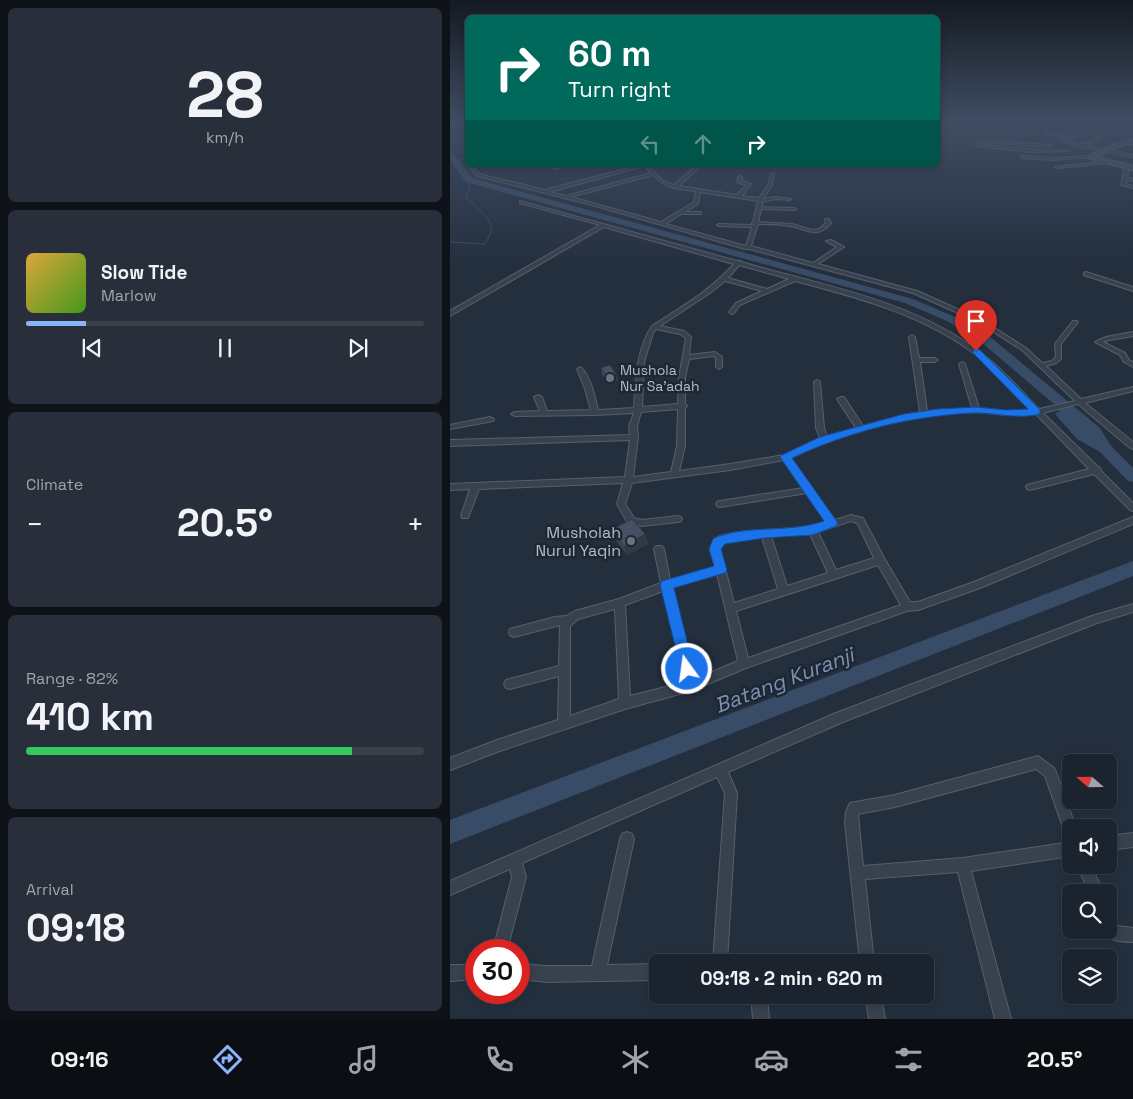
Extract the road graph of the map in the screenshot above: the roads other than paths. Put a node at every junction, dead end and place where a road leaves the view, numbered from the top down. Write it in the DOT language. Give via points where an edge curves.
graph roads {
  1 [pos="474,170"];
  2 [pos="628,170"];
  3 [pos="650,170"];
  4 [pos="695,170"];
  5 [pos="1129,170"];
  6 [pos="654,174"];
  7 [pos="773,174"];
  8 [pos="740,177"];
  9 [pos="1125,178"];
  10 [pos="1133,180"];
  11 [pos="714,184"];
  12 [pos="675,187"];
  13 [pos="1133,187"];
  14 [pos="698,190"];
  15 [pos="543,192"];
  16 [pos="708,192"];
  17 [pos="739,196"];
  18 [pos="566,198"];
  19 [pos="789,199"];
  20 [pos="761,201"];
  21 [pos="522,202"];
  22 [pos="760,208"];
  23 [pos="770,208"];
  24 [pos="794,209"];
  25 [pos="681,213"];
  26 [pos="699,213"];
  27 [pos="757,216"];
  28 [pos="827,220"];
  29 [pos="662,224"];
  30 [pos="719,225"];
  31 [pos="754,225"];
  32 [pos="602,226"];
  33 [pos="829,241"];
  34 [pos="748,248"];
  35 [pos="739,263"];
  36 [pos="813,265"];
  37 [pos="1086,274"];
  38 [pos="724,279"];
  39 [pos="794,279"];
  40 [pos="768,290"];
  41 [pos="1133,290"];
  42 [pos="732,312"];
  43 [pos="450,314"];
  44 [pos="1075,322"];
  45 [pos="654,327"];
  46 [pos="1133,334"];
  47 [pos="912,337"];
  48 [pos="686,357"];
  49 [pos="916,360"];
  50 [pos="936,360"];
  51 [pos="962,364"];
  52 [pos="1041,365"];
  53 [pos="1133,365"];
  54 [pos="719,367"];
  55 [pos="580,369"];
  56 [pos="817,382"];
  57 [pos="1132,390"];
  58 [pos="538,397"];
  59 [pos="840,399"];
  60 [pos="1077,402"];
  61 [pos="683,406"];
  62 [pos="976,410"];
  63 [pos="638,411"];
  64 [pos="1041,411"];
  65 [pos="595,413"];
  66 [pos="515,414"];
  67 [pos="545,414"];
  68 [pos="924,414"];
  69 [pos="490,419"];
  70 [pos="450,427"];
  71 [pos="862,428"];
  72 [pos="634,438"];
  73 [pos="824,439"];
  74 [pos="450,443"];
  75 [pos="1133,446"];
  76 [pos="786,457"];
  77 [pos="1097,470"];
  78 [pos="674,475"];
  79 [pos="629,479"];
  80 [pos="476,485"];
  81 [pos="450,487"];
  82 [pos="1030,487"];
  83 [pos="808,490"];
  84 [pos="720,504"];
  85 [pos="1133,508"];
  86 [pos="465,516"];
  87 [pos="678,519"];
  88 [pos="1133,520"];
  89 [pos="832,523"];
  90 [pos="813,530"];
  91 [pos="765,534"];
  92 [pos="659,549"];
  93 [pos="880,560"];
  94 [pos="721,570"];
  95 [pos="834,575"];
  96 [pos="666,585"];
  97 [pos="784,591"];
  98 [pos="620,603"];
  99 [pos="907,607"];
  100 [pos="731,608"];
  101 [pos="1133,608"];
  102 [pos="568,620"];
  103 [pos="514,632"];
  104 [pos="744,664"];
  105 [pos="564,670"];
  106 [pos="510,684"];
  107 [pos="691,686"];
  108 [pos="625,702"];
  109 [pos="564,723"];
  110 [pos="450,764"];
  111 [pos="721,771"];
  112 [pos="1067,819"];
  113 [pos="627,839"];
  114 [pos="1133,840"];
  115 [pos="1117,842"];
  116 [pos="1062,850"];
  117 [pos="514,861"];
  118 [pos="963,865"];
  119 [pos="858,872"];
  120 [pos="450,888"];
  121 [pos="1117,934"];
  122 [pos="1133,935"];
  123 [pos="503,939"];
  124 [pos="720,954"];
  125 [pos="866,954"];
  126 [pos="465,972"];
  127 [pos="530,972"];
  128 [pos="649,972"];
  129 [pos="450,973"];
  130 [pos="598,974"];
  131 [pos="760,1004"];
  132 [pos="875,1004"];
  133 [pos="761,1019"];
  134 [pos="878,1019"];
  135 [pos="1003,1019"];
  1 -- 15 [label="street" via="478,175"];
  2 -- 15 [label="street"];
  3 -- 6 [label="street"];
  4 -- 12 [label="street"];
  5 -- 9 [label="street"];
  6 -- 12 [label="street" via="662,182"];
  6 -- 18 [label="street"];
  7 -- 20 [label="street"];
  8 -- 17 [label="street" via="739,182 749,184"];
  9 -- 10 [label="street"];
  9 -- 13 [label="street" via="1123,185"];
  11 -- 16 [label="street"];
  12 -- 14 [label="street"];
  14 -- 16 [label="street"];
  14 -- 25 [label="street" via="696,203"];
  15 -- 18 [label="street"];
  16 -- 17 [label="street"];
  17 -- 20 [label="street"];
  18 -- 29 [label="street"];
  19 -- 20 [label="street"];
  20 -- 22 [label="street"];
  21 -- 32 [label="street"];
  22 -- 23 [label="street"];
  22 -- 27 [label="street"];
  23 -- 24 [label="street"];
  23 -- 27 [label="street" via="766,215"];
  25 -- 26 [label="street"];
  25 -- 29 [label="street"];
  27 -- 31 [label="street"];
  28 -- 31 [label="street" via="829,223 821,230 810,232 791,225"];
  29 -- 34 [label="street"];
  30 -- 31 [label="street"];
  31 -- 34 [label="street"];
  32 -- 35 [label="street"];
  32 -- 43 [label="street"];
  33 -- 36 [label="street" via="841,247"];
  34 -- 36 [label="street"];
  35 -- 38 [label="street"];
  35 -- 39 [label="street"];
  36 -- 52 [label="street" via="892,285 942,303 991,328 1024,349"];
  37 -- 41 [label="street"];
  38 -- 40 [label="street"];
  38 -- 45 [label="street"];
  39 -- 40 [label="street"];
  39 -- 64 [label="street" via="880,304 940,328 984,358"];
  40 -- 42 [label="street" via="738,304"];
  44 -- 52 [label="street" via="1058,344 1059,358"];
  45 -- 48 [label="street" via="688,335 690,341"];
  45 -- 63 [label="street" via="641,362"];
  46 -- 53 [label="street" via="1098,342 1122,354"];
  47 -- 49 [label="street"];
  48 -- 54 [label="street" via="715,354 719,357"];
  48 -- 61 [label="street" via="682,378"];
  49 -- 50 [label="street"];
  49 -- 68 [label="street"];
  51 -- 62 [label="street"];
  52 -- 60 [label="street"];
  55 -- 65 [label="street"];
  56 -- 73 [label="street" via="820,428"];
  57 -- 60 [label="street"];
  58 -- 67 [label="street"];
  59 -- 71 [label="street"];
  60 -- 64 [label="street"];
  60 -- 75 [label="street"];
  61 -- 63 [label="street"];
  61 -- 78 [label="street" via="681,446"];
  62 -- 64 [label="street" via="1006,413"];
  62 -- 68 [label="street"];
  63 -- 65 [label="street"];
  63 -- 72 [label="street" via="633,426"];
  64 -- 77 [label="street"];
  65 -- 67 [label="street"];
  66 -- 67 [label="street"];
  68 -- 71 [label="street"];
  69 -- 70 [label="street"];
  71 -- 73 [label="street"];
  72 -- 74 [label="street"];
  72 -- 79 [label="street"];
  73 -- 76 [label="street"];
  76 -- 78 [label="street"];
  76 -- 83 [label="street"];
  77 -- 82 [label="street"];
  77 -- 85 [label="street"];
  78 -- 79 [label="street"];
  79 -- 80 [label="street"];
  79 -- 87 [label="street" via="621,504 631,521"];
  80 -- 81 [label="street"];
  80 -- 86 [label="street"];
  83 -- 84 [label="street"];
  83 -- 89 [label="street"];
  88 -- 99 [label="street" via="977,585"];
  89 -- 90 [label="street"];
  89 -- 93 [label="street" via="851,518 860,520"];
  90 -- 91 [label="street"];
  90 -- 95 [label="street"];
  91 -- 94 [label="street" via="718,542 715,549"];
  91 -- 97 [label="street"];
  92 -- 96 [label="street"];
  93 -- 95 [label="street"];
  93 -- 99 [label="street"];
  94 -- 96 [label="street"];
  94 -- 100 [label="street"];
  95 -- 97 [label="street"];
  96 -- 98 [label="street"];
  96 -- 107 [label="street"];
  97 -- 100 [label="street"];
  98 -- 102 [label="street" via="575,615"];
  98 -- 108 [label="street"];
  99 -- 104 [label="street"];
  100 -- 104 [label="street"];
  101 -- 111 [label="street" via="922,684"];
  102 -- 103 [label="street"];
  102 -- 105 [label="street" via="565,625"];
  104 -- 107 [label="street"];
  105 -- 106 [label="street"];
  105 -- 109 [label="street"];
  107 -- 108 [label="street"];
  108 -- 109 [label="street"];
  109 -- 110 [label="street"];
  111 -- 117 [label="street"];
  111 -- 124 [label="street" via="730,793"];
  112 -- 119 [label="street" via="1050,772 1034,762 895,801 855,808 852,814"];
  113 -- 130 [label="street"];
  114 -- 115 [label="street"];
  116 -- 118 [label="street"];
  117 -- 120 [label="street"];
  117 -- 123 [label="street" via="519,876"];
  118 -- 119 [label="street"];
  118 -- 135 [label="street"];
  119 -- 125 [label="street"];
  121 -- 122 [label="street"];
  126 -- 129 [label="street"];
  127 -- 130 [label="street"];
  128 -- 130 [label="street"];
  131 -- 133 [label="street"];
  132 -- 134 [label="street"];
}
